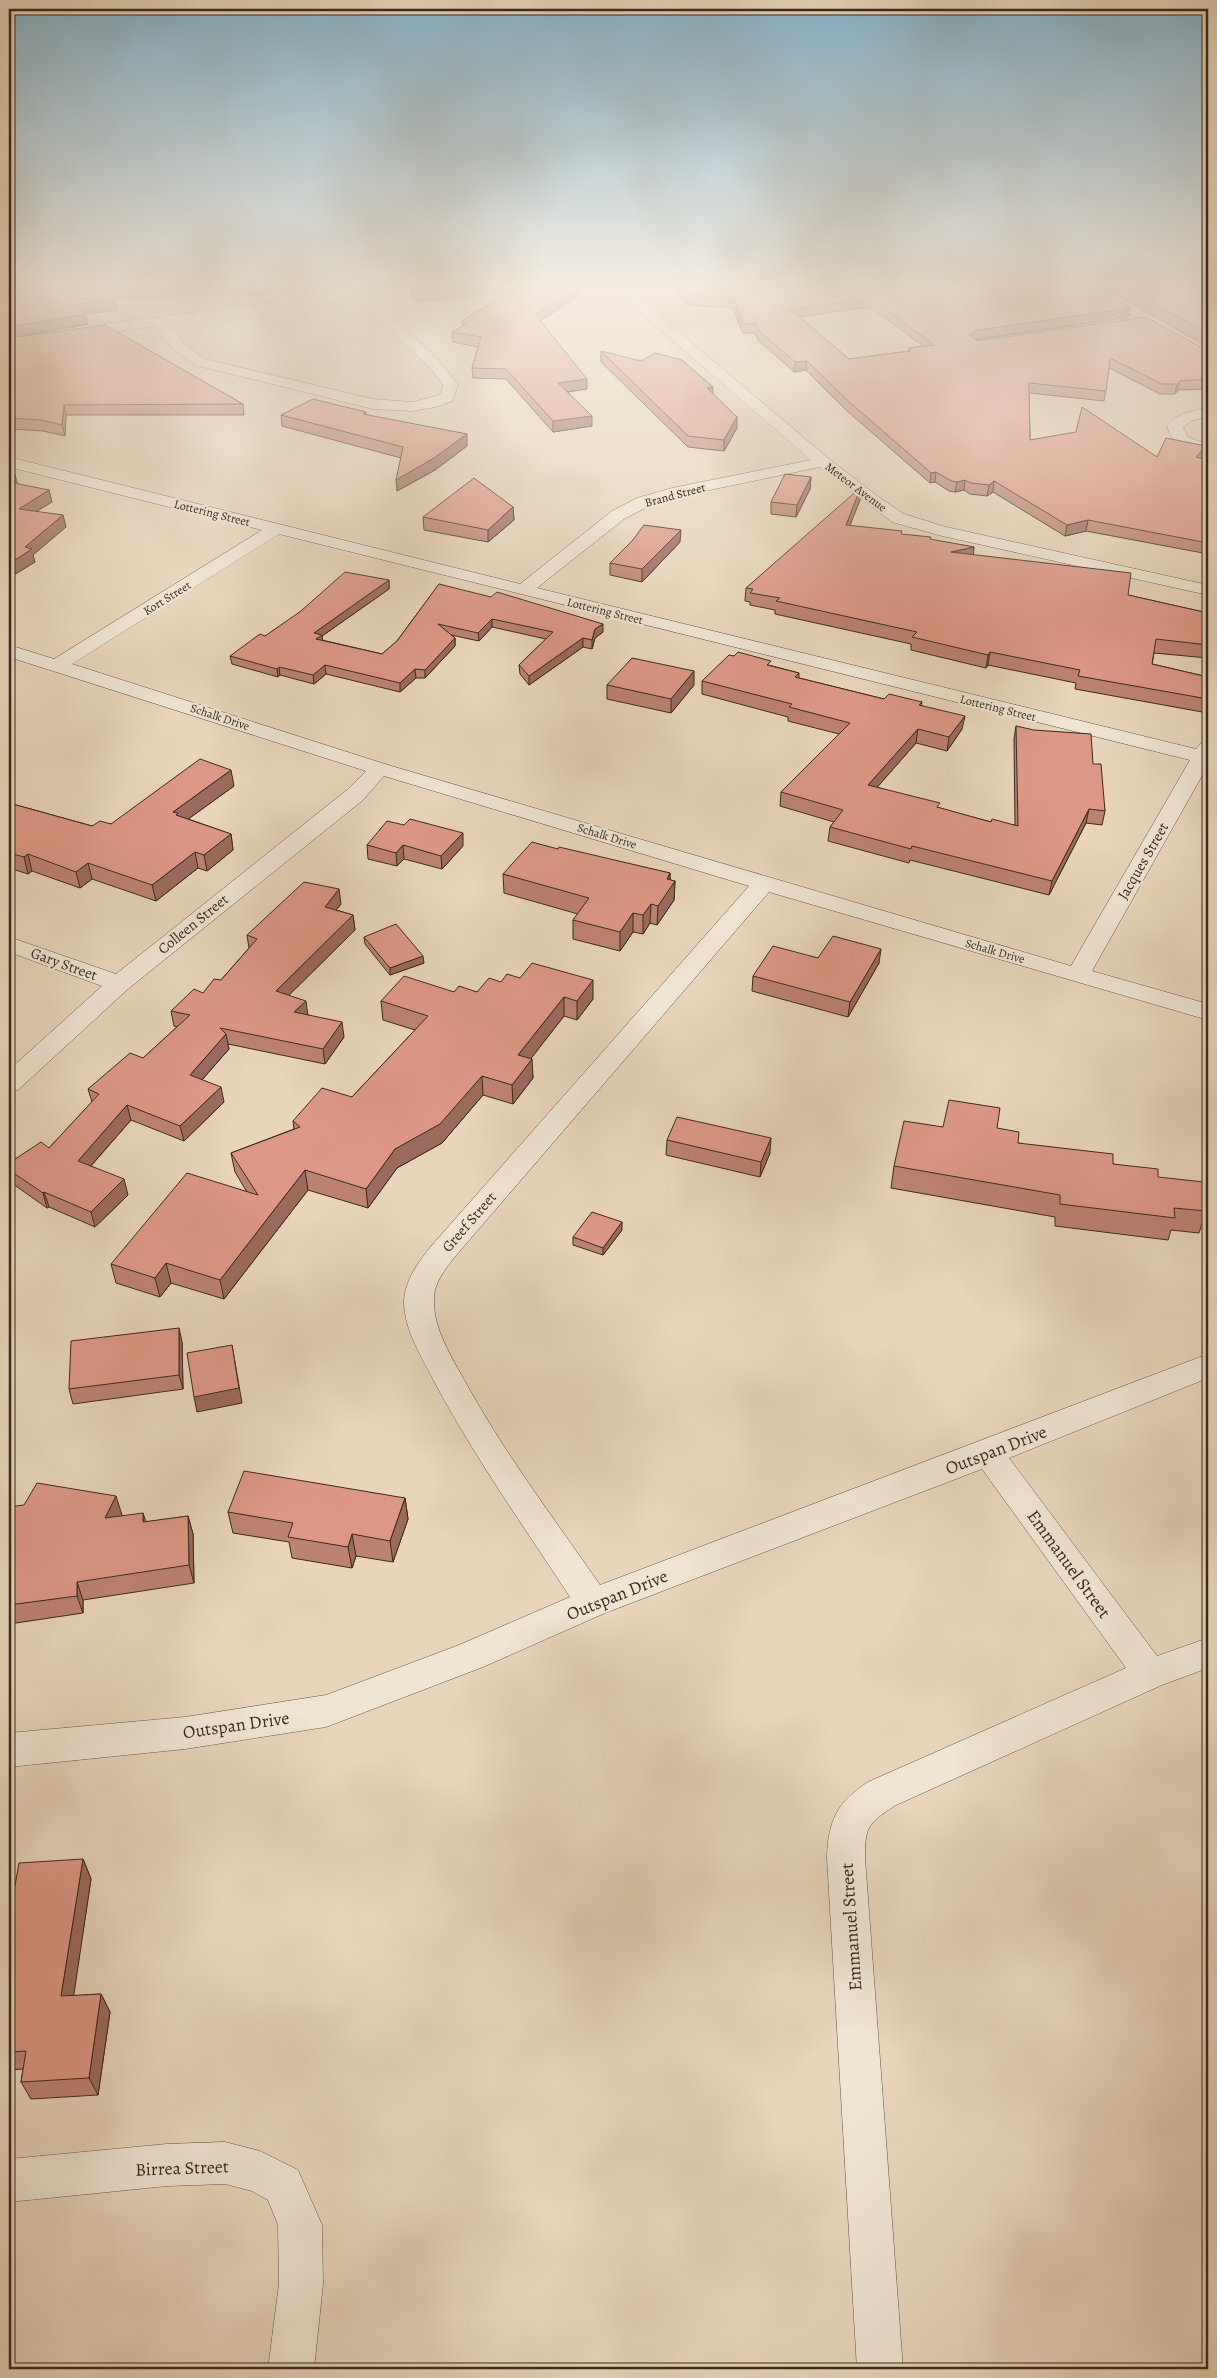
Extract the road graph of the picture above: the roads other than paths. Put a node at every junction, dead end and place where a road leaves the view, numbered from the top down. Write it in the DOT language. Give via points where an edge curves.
graph roads {
  1 [pos="353,399"];
  2 [pos="445,399"];
  3 [pos="749,399"];
  4 [pos="1208,412"];
  5 [pos="1208,450"];
  6 [pos="9,462"];
  7 [pos="823,462"];
  8 [pos="276,529"];
  9 [pos="523,590"];
  10 [pos="1208,590"];
  11 [pos="9,651"];
  12 [pos="57,665"];
  13 [pos="1205,752"];
  14 [pos="380,768"];
  15 [pos="763,885"];
  16 [pos="9,944"];
  17 [pos="1078,975"];
  18 [pos="119,984"];
  19 [pos="1208,1012"];
  20 [pos="9,1084"];
  21 [pos="1208,1366"];
  22 [pos="988,1453"];
  23 [pos="593,1603"];
  24 [pos="1208,1653"];
  25 [pos="1150,1674"];
  26 [pos="9,1750"];
  27 [pos="9,2181"];
  28 [pos="291,2369"];
  29 [pos="880,2369"];
  1 -- 2 [label="street" via="392,406 424,405"];
  3 -- 7 [label="street, Meteor Avenue"];
  4 -- 5 [label="street" via="1188,417 1176,426 1184,442"];
  6 -- 8 [label="street, Lottering Street"];
  7 -- 9 [label="street, Brand Street" via="643,502 618,516"];
  7 -- 10 [label="street, Meteor Avenue" via="898,518 921,526"];
  8 -- 9 [label="street, Lottering Street"];
  8 -- 12 [label="street, Kort Street"];
  9 -- 13 [label="street, Lottering Street"];
  11 -- 12 [label="street, Schalk Drive"];
  12 -- 14 [label="street, Schalk Drive"];
  13 -- 17 [label="street, Jacques Street"];
  14 -- 15 [label="street, Schalk Drive"];
  14 -- 18 [label="street, Colleen Street" via="355,794"];
  15 -- 17 [label="street, Schalk Drive"];
  15 -- 23 [label="street, Greef Street" via="448,1246 429,1269 419,1297 424,1329 454,1391"];
  16 -- 18 [label="street, Gary Street"];
  17 -- 19 [label="street, Schalk Drive"];
  18 -- 20 [label="street, Colleen Street"];
  21 -- 22 [label="street, Outspan Drive"];
  22 -- 23 [label="street, Outspan Drive"];
  22 -- 25 [label="street, Emmanuel Street"];
  23 -- 26 [label="street, Outspan Drive" via="471,1656 326,1711 185,1733"];
  24 -- 25 [label="street, Emmanuel Street"];
  25 -- 29 [label="street, Emmanuel Street" via="881,1794 851,1817 846,1832 846,1858"];
  27 -- 28 [label="street, Birrea Street" via="167,2165 225,2163 260,2172 283,2185 300,2225 301,2284"];
}
